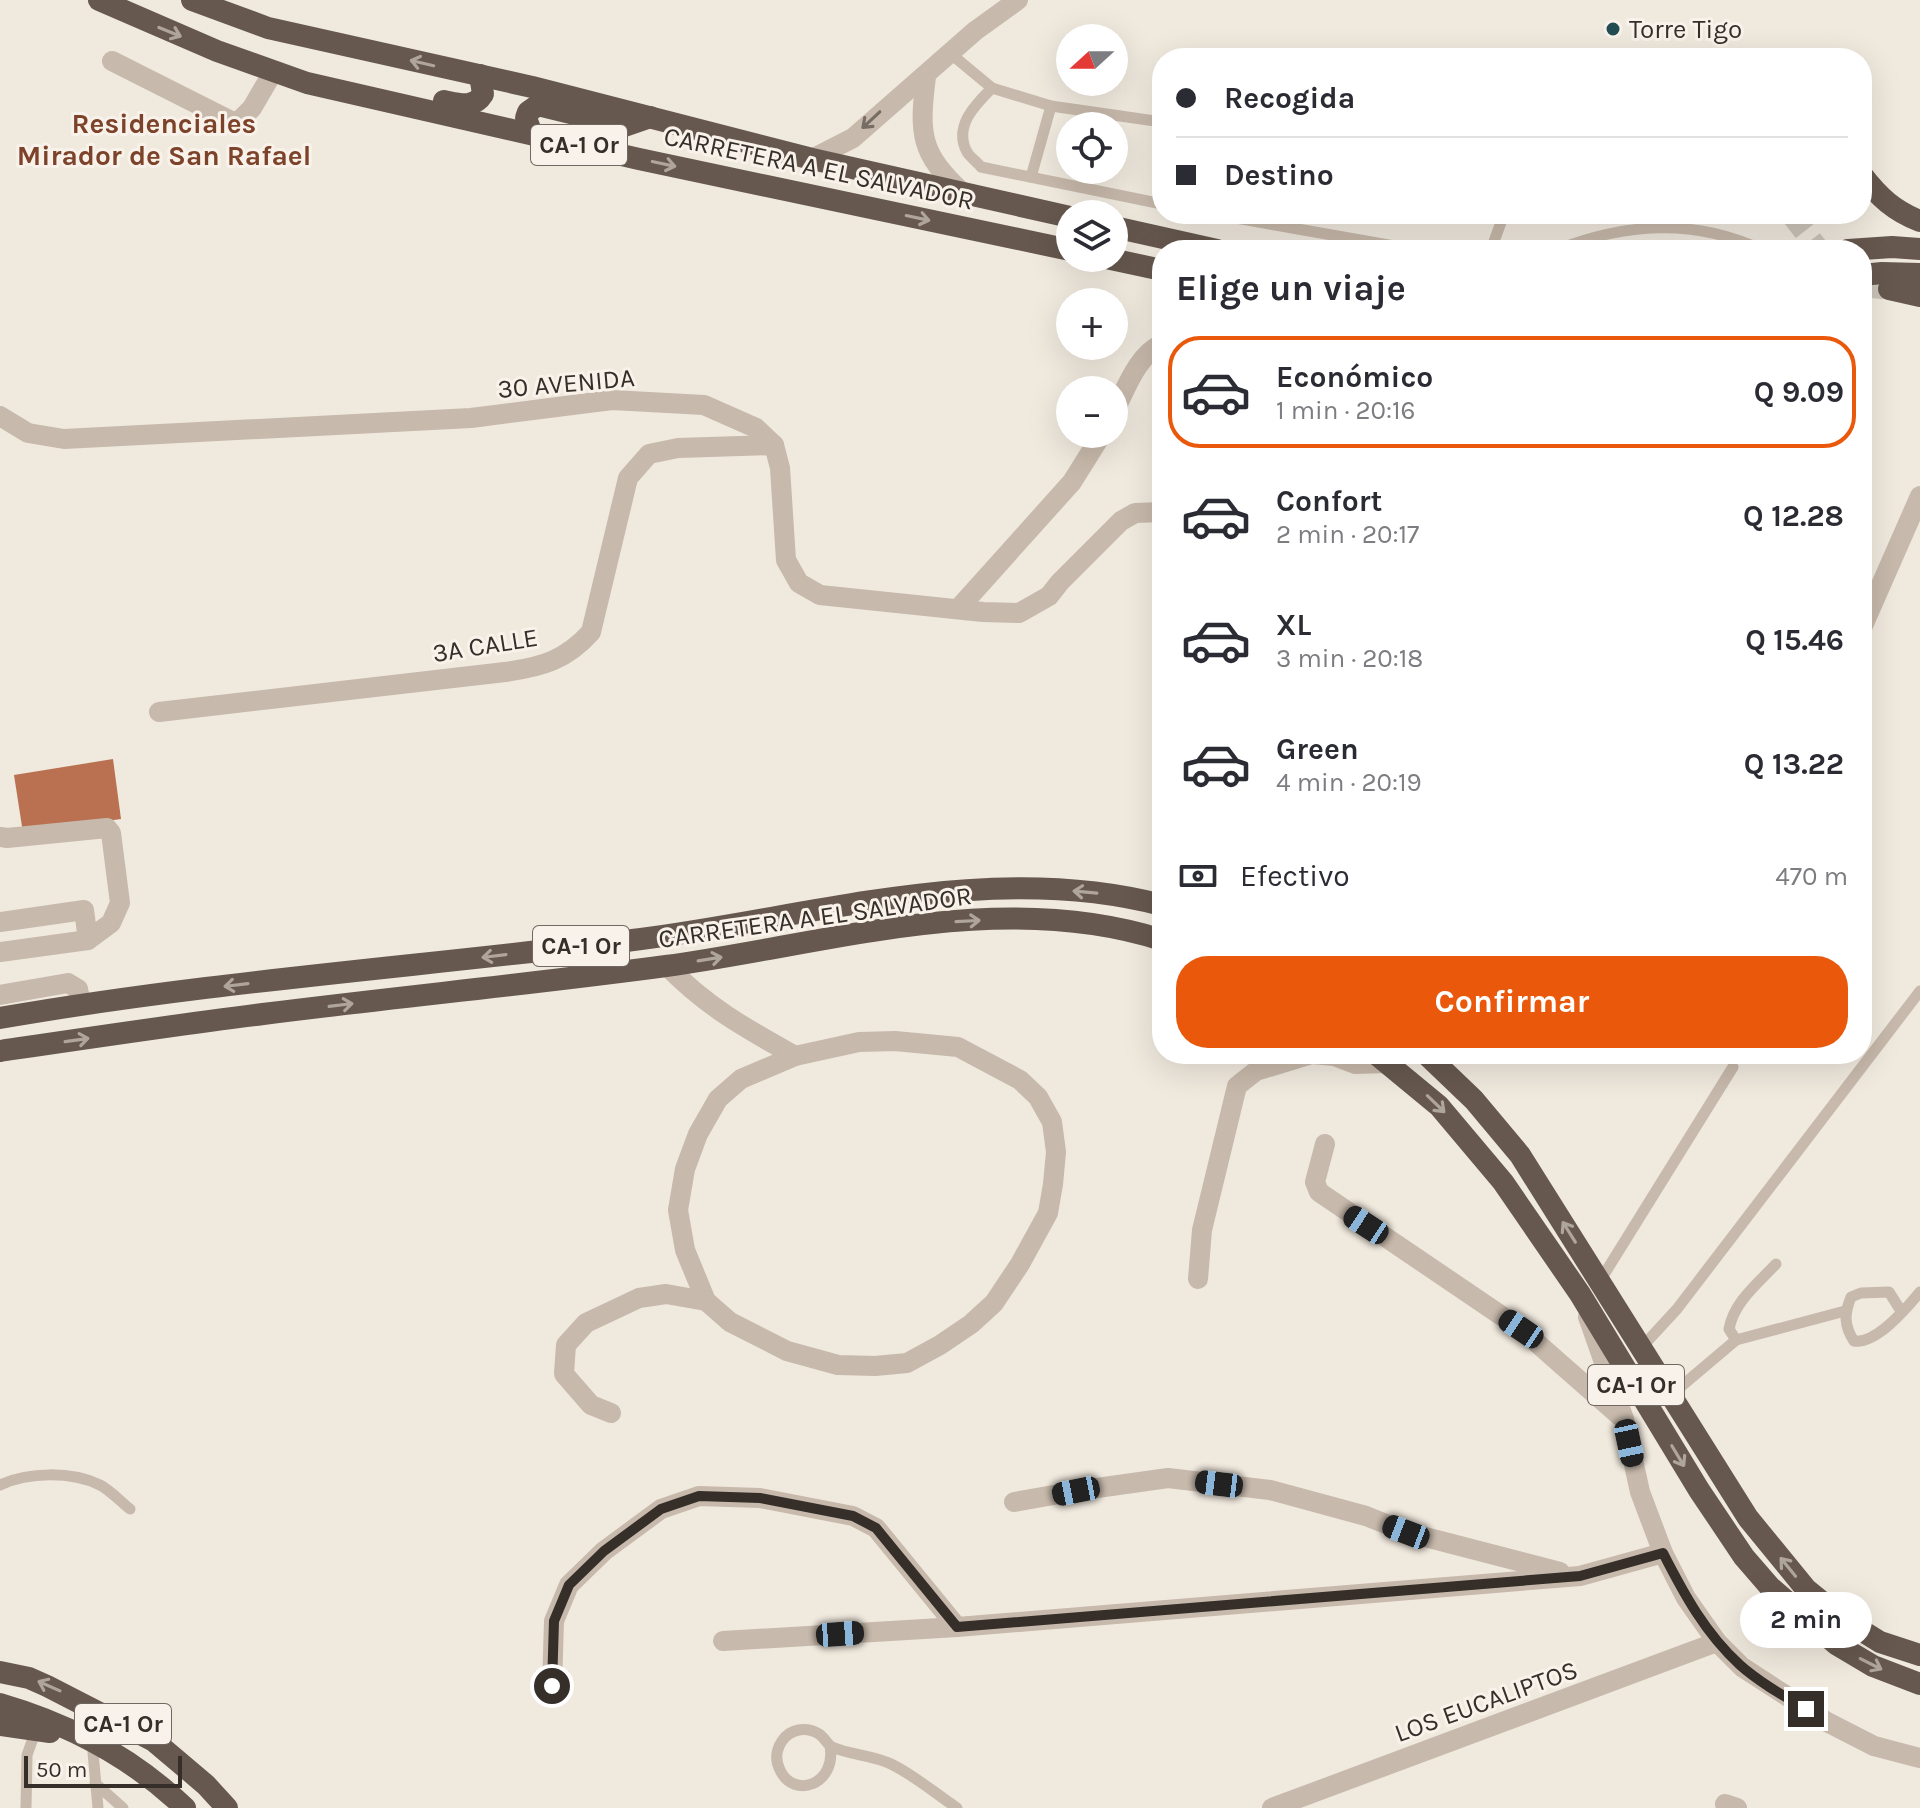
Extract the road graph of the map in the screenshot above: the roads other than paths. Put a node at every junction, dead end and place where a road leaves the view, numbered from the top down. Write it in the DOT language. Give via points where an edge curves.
graph roads {
  1 [pos="99,0"];
  2 [pos="192,0"];
  3 [pos="1018,0"];
  4 [pos="951,54"];
  5 [pos="112,61"];
  6 [pos="273,72"];
  7 [pos="480,75"];
  8 [pos="926,76"];
  9 [pos="992,88"];
  10 [pos="332,89"];
  11 [pos="1051,106"];
  12 [pos="651,116"];
  13 [pos="1152,121"];
  14 [pos="532,134"];
  15 [pos="812,159"];
  16 [pos="1031,177"];
  17 [pos="1872,186"];
  18 [pos="964,194"];
  19 [pos="1152,202"];
  20 [pos="1056,214"];
  21 [pos="1920,221"];
  22 [pos="1270,224"];
  23 [pos="1128,230"];
  24 [pos="1172,240"];
  25 [pos="1360,240"];
  26 [pos="1581,240"];
  27 [pos="1732,240"];
  28 [pos="1056,247"];
  29 [pos="1872,248"];
  30 [pos="1920,249"];
  31 [pos="1128,263"];
  32 [pos="1152,268"];
  33 [pos="1872,274"];
  34 [pos="1920,274"];
  35 [pos="1889,289"];
  36 [pos="1920,296"];
  37 [pos="1152,350"];
  38 [pos="1128,386"];
  39 [pos="0,416"];
  40 [pos="774,445"];
  41 [pos="1093,448"];
  42 [pos="1920,496"];
  43 [pos="1152,510"];
  44 [pos="1872,605"];
  45 [pos="958,609"];
  46 [pos="159,712"];
  47 [pos="0,837"];
  48 [pos="1152,903"];
  49 [pos="0,922"];
  50 [pos="1152,938"];
  51 [pos="88,940"];
  52 [pos="0,952"];
  53 [pos="667,966"];
  54 [pos="1920,991"];
  55 [pos="0,995"];
  56 [pos="81,1004"];
  57 [pos="0,1018"];
  58 [pos="0,1051"];
  59 [pos="1872,1054"];
  60 [pos="795,1056"];
  61 [pos="1279,1064"];
  62 [pos="1389,1064"];
  63 [pos="1436,1064"];
  64 [pos="1864,1064"];
  65 [pos="1733,1067"];
  66 [pos="1325,1144"];
  67 [pos="1776,1264"];
  68 [pos="1198,1279"];
  69 [pos="1600,1281"];
  70 [pos="1920,1292"];
  71 [pos="1580,1294"];
  72 [pos="706,1301"];
  73 [pos="1845,1311"];
  74 [pos="1901,1311"];
  75 [pos="1736,1340"];
  76 [pos="1641,1348"];
  77 [pos="1671,1395"];
  78 [pos="611,1413"];
  79 [pos="1624,1419"];
  80 [pos="0,1485"];
  81 [pos="1014,1502"];
  82 [pos="130,1509"];
  83 [pos="1663,1553"];
  84 [pos="1580,1576"];
  85 [pos="957,1627"];
  86 [pos="723,1641"];
  87 [pos="1717,1642"];
  88 [pos="1920,1655"];
  89 [pos="0,1672"];
  90 [pos="1920,1684"];
  91 [pos="552,1686"];
  92 [pos="0,1704"];
  93 [pos="0,1725"];
  94 [pos="36,1730"];
  95 [pos="88,1738"];
  96 [pos="830,1746"];
  97 [pos="1920,1758"];
  98 [pos="95,1783"];
  99 [pos="26,1808"];
  100 [pos="98,1808"];
  101 [pos="123,1808"];
  102 [pos="185,1808"];
  103 [pos="227,1808"];
  104 [pos="957,1808"];
  105 [pos="1272,1808"];
  1 -- 6 [label="highway, CARRETERA A EL SALVADOR / CA-1 Or, one-way"];
  7 -- 2 [label="highway, CARRETERA A EL SALVADOR / CA-1 Or, one-way" via="268,28"];
  3 -- 4 [label="street"];
  4 -- 8 [label="street"];
  4 -- 9 [label="lane"];
  5 -- 6 [label="street" via="238,122"];
  6 -- 10 [label="highway, CARRETERA A EL SALVADOR / CA-1 Or"];
  7 -- 10 [label="highway" via="483,94 469,105 371,87"];
  7 -- 12 [label="highway, CARRETERA A EL SALVADOR / CA-1 Or"];
  8 -- 15 [label="street, one-way" via="853,138"];
  8 -- 18 [label="street" via="922,115 928,152"];
  9 -- 11 [label="lane"];
  9 -- 16 [label="lane" via="970,110 963,132 966,152 981,167"];
  10 -- 14 [label="highway, CARRETERA A EL SALVADOR / CA-1 Or"];
  11 -- 13 [label="lane"];
  11 -- 16 [label="lane"];
  12 -- 14 [label="highway" via="624,126 538,105 526,118"];
  12 -- 15 [label="highway, CARRETERA A EL SALVADOR / CA-1 Or"];
  14 -- 28 [label="highway, CARRETERA A EL SALVADOR / CA-1 Or, one-way"];
  15 -- 18 [label="highway, CARRETERA A EL SALVADOR / CA-1 Or"];
  16 -- 19 [label="lane"];
  17 -- 21 [label="highway" via="1901,213"];
  18 -- 20 [label="highway, CARRETERA A EL SALVADOR / CA-1 Or"];
  22 -- 25 [label="lane"];
  23 -- 24 [label="highway"];
  26 -- 27 [label="lane" via="1668,227"];
  29 -- 30 [label="highway"];
  31 -- 32 [label="highway"];
  33 -- 34 [label="highway"];
  35 -- 36 [label="highway"];
  37 -- 38 [label="street"];
  39 -- 40 [label="street, 30 AVENIDA" via="28,433 64,439 471,418 612,400 704,405 756,428"];
  40 -- 45 [label="street" via="783,547 799,583 820,595"];
  40 -- 46 [label="street, 3A CALLE" via="649,454 628,478 591,632 558,659 505,672"];
  41 -- 45 [label="street" via="1072,482"];
  42 -- 44 [label="street"];
  43 -- 45 [label="street" via="1121,521 1037,604 1019,613"];
  47 -- 51 [label="street" via="107,828 120,903 111,923"];
  48 -- 56 [label="highway, CARRETERA A EL SALVADOR / CA-1 Or, one-way" via="1090,892 966,891 653,937"];
  49 -- 51 [label="street" via="84,910"];
  53 -- 50 [label="highway, CARRETERA A EL SALVADOR / CA-1 Or, one-way" via="867,932 969,921 1057,921"];
  51 -- 52 [label="street"];
  58 -- 53 [label="highway, CARRETERA A EL SALVADOR / CA-1 Or, one-way"];
  53 -- 60 [label="street" via="694,994"];
  54 -- 59 [label="lane"];
  55 -- 56 [label="street" via="68,983 78,989"];
  56 -- 57 [label="highway, CARRETERA A EL SALVADOR / CA-1 Or"];
  60 -- 72 [label="street" via="741,1079 718,1099 685,1169 678,1210 685,1250"];
  60 -- 72 [label="street" via="859,1042 958,1047 1020,1080 1038,1097 1052,1122 1056,1152 1048,1213 994,1303 971,1324 907,1363 838,1365 787,1351 730,1322"];
  61 -- 68 [label="street" via="1256,1071 1237,1086 1202,1230"];
  62 -- 71 [label="highway, CA-1 Or, one-way" via="1439,1106 1470,1142"];
  69 -- 63 [label="highway, CA-1 Or, one-way" via="1520,1155"];
  64 -- 76 [label="lane" via="1677,1309"];
  65 -- 69 [label="lane"];
  66 -- 79 [label="street" via="1315,1182 1319,1192 1521,1329"];
  67 -- 75 [label="lane" via="1732,1315 1729,1329"];
  69 -- 76 [label="highway, CA-1 Or"];
  70 -- 74 [label="lane"];
  71 -- 79 [label="street"];
  71 -- 90 [label="highway, CA-1 Or, one-way" via="1699,1490 1770,1587 1836,1644"];
  72 -- 78 [label="street" via="666,1294 639,1298 586,1323 566,1345 564,1374 591,1405"];
  73 -- 74 [label="lane" via="1851,1297 1889,1292"];
  73 -- 74 [label="lane" via="1847,1331 1854,1341 1863,1342"];
  73 -- 75 [label="lane"];
  75 -- 77 [label="lane"];
  76 -- 77 [label="highway, CA-1 Or"];
  88 -- 77 [label="highway, CA-1 Or, one-way" via="1880,1642 1806,1589 1748,1518"];
  79 -- 83 [label="street" via="1640,1492"];
  80 -- 82 [label="lane" via="58,1474 101,1485"];
  81 -- 84 [label="street" via="1168,1478 1270,1490 1406,1532"];
  83 -- 84 [label="street"];
  83 -- 87 [label="street"];
  84 -- 85 [label="street"];
  85 -- 86 [label="street"];
  85 -- 91 [label="street" via="876,1528 853,1516 760,1498 699,1496 661,1509 569,1585 554,1621"];
  87 -- 97 [label="street" via="1742,1667 1827,1722 1874,1746"];
  87 -- 105 [label="street, LOS EUCALIPTOS"];
  103 -- 89 [label="highway, CA-1 Or, one-way" via="154,1741 47,1686"];
  92 -- 95 [label="highway, CA-1 Or"];
  93 -- 94 [label="highway"];
  94 -- 95 [label="highway"];
  94 -- 99 [label="lane" via="27,1755"];
  95 -- 98 [label="lane"];
  95 -- 102 [label="highway, CA-1 Or" via="143,1772"];
  96 -- 96 [label="lane" via="809,1729 784,1737 777,1749 781,1775 792,1783 818,1782 828,1772"];
  96 -- 104 [label="lane" via="891,1763"];
  98 -- 100 [label="lane"];
  98 -- 101 [label="lane"];
}
